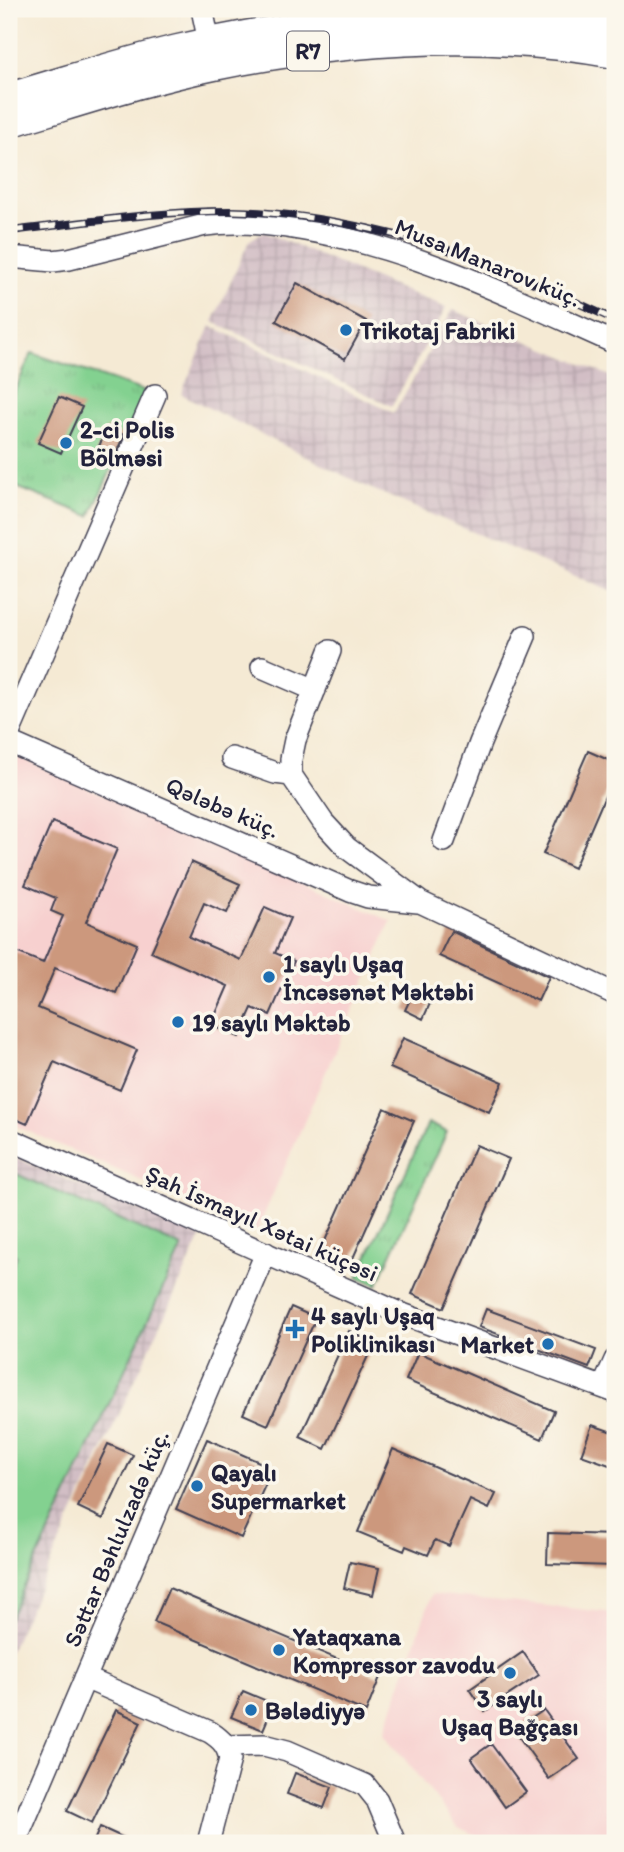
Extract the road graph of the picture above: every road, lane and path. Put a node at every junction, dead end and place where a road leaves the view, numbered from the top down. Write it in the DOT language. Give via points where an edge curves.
graph roads {
  1 [pos="202,9"];
  2 [pos="615,29"];
  3 [pos="209,42"];
  4 [pos="615,54"];
  5 [pos="9,97"];
  6 [pos="9,122"];
  7 [pos="9,257"];
  8 [pos="615,343"];
  9 [pos="155,394"];
  10 [pos="525,636"];
  11 [pos="330,651"];
  12 [pos="262,667"];
  13 [pos="314,690"];
  14 [pos="9,733"];
  15 [pos="9,742"];
  16 [pos="232,758"];
  17 [pos="291,775"];
  18 [pos="444,841"];
  19 [pos="420,902"];
  20 [pos="615,994"];
  21 [pos="9,1139"];
  22 [pos="266,1253"];
  23 [pos="615,1360"];
  24 [pos="609,1390"];
  25 [pos="85,1678"];
  26 [pos="227,1746"];
  27 [pos="15,1843"];
  28 [pos="208,1843"];
  29 [pos="395,1843"];
  1 -- 3 [label="street"];
  2 -- 3 [label="main road, R7" via="538,18 399,16 320,23"];
  3 -- 5 [label="main road, R7"];
  4 -- 6 [label="main road, R7" via="456,41 310,50 180,74"];
  7 -- 8 [label="street, Musa Manarov küç." via="69,259 227,222 294,228 416,258"];
  9 -- 14 [label="street"];
  10 -- 18 [label="street"];
  11 -- 13 [label="street"];
  12 -- 13 [label="street"];
  13 -- 17 [label="street" via="295,740"];
  15 -- 19 [label="street, Qələbə küç." via="350,891"];
  16 -- 17 [label="street"];
  17 -- 19 [label="street" via="347,848"];
  19 -- 20 [label="street"];
  21 -- 22 [label="street, Şah İsmayıl Xətai küçəsi"];
  22 -- 24 [label="street, Şah İsmayıl Xətai küçəsi" via="397,1312"];
  22 -- 25 [label="street, Səttar Bəhlulzadə küç."];
  23 -- 24 [label="street"];
  25 -- 26 [label="street" via="211,1731"];
  25 -- 27 [label="street, Səttar Bəhlulzadə küç."];
  26 -- 28 [label="street" via="230,1759"];
  26 -- 29 [label="street" via="264,1745 287,1751 365,1785 377,1800"];
}
